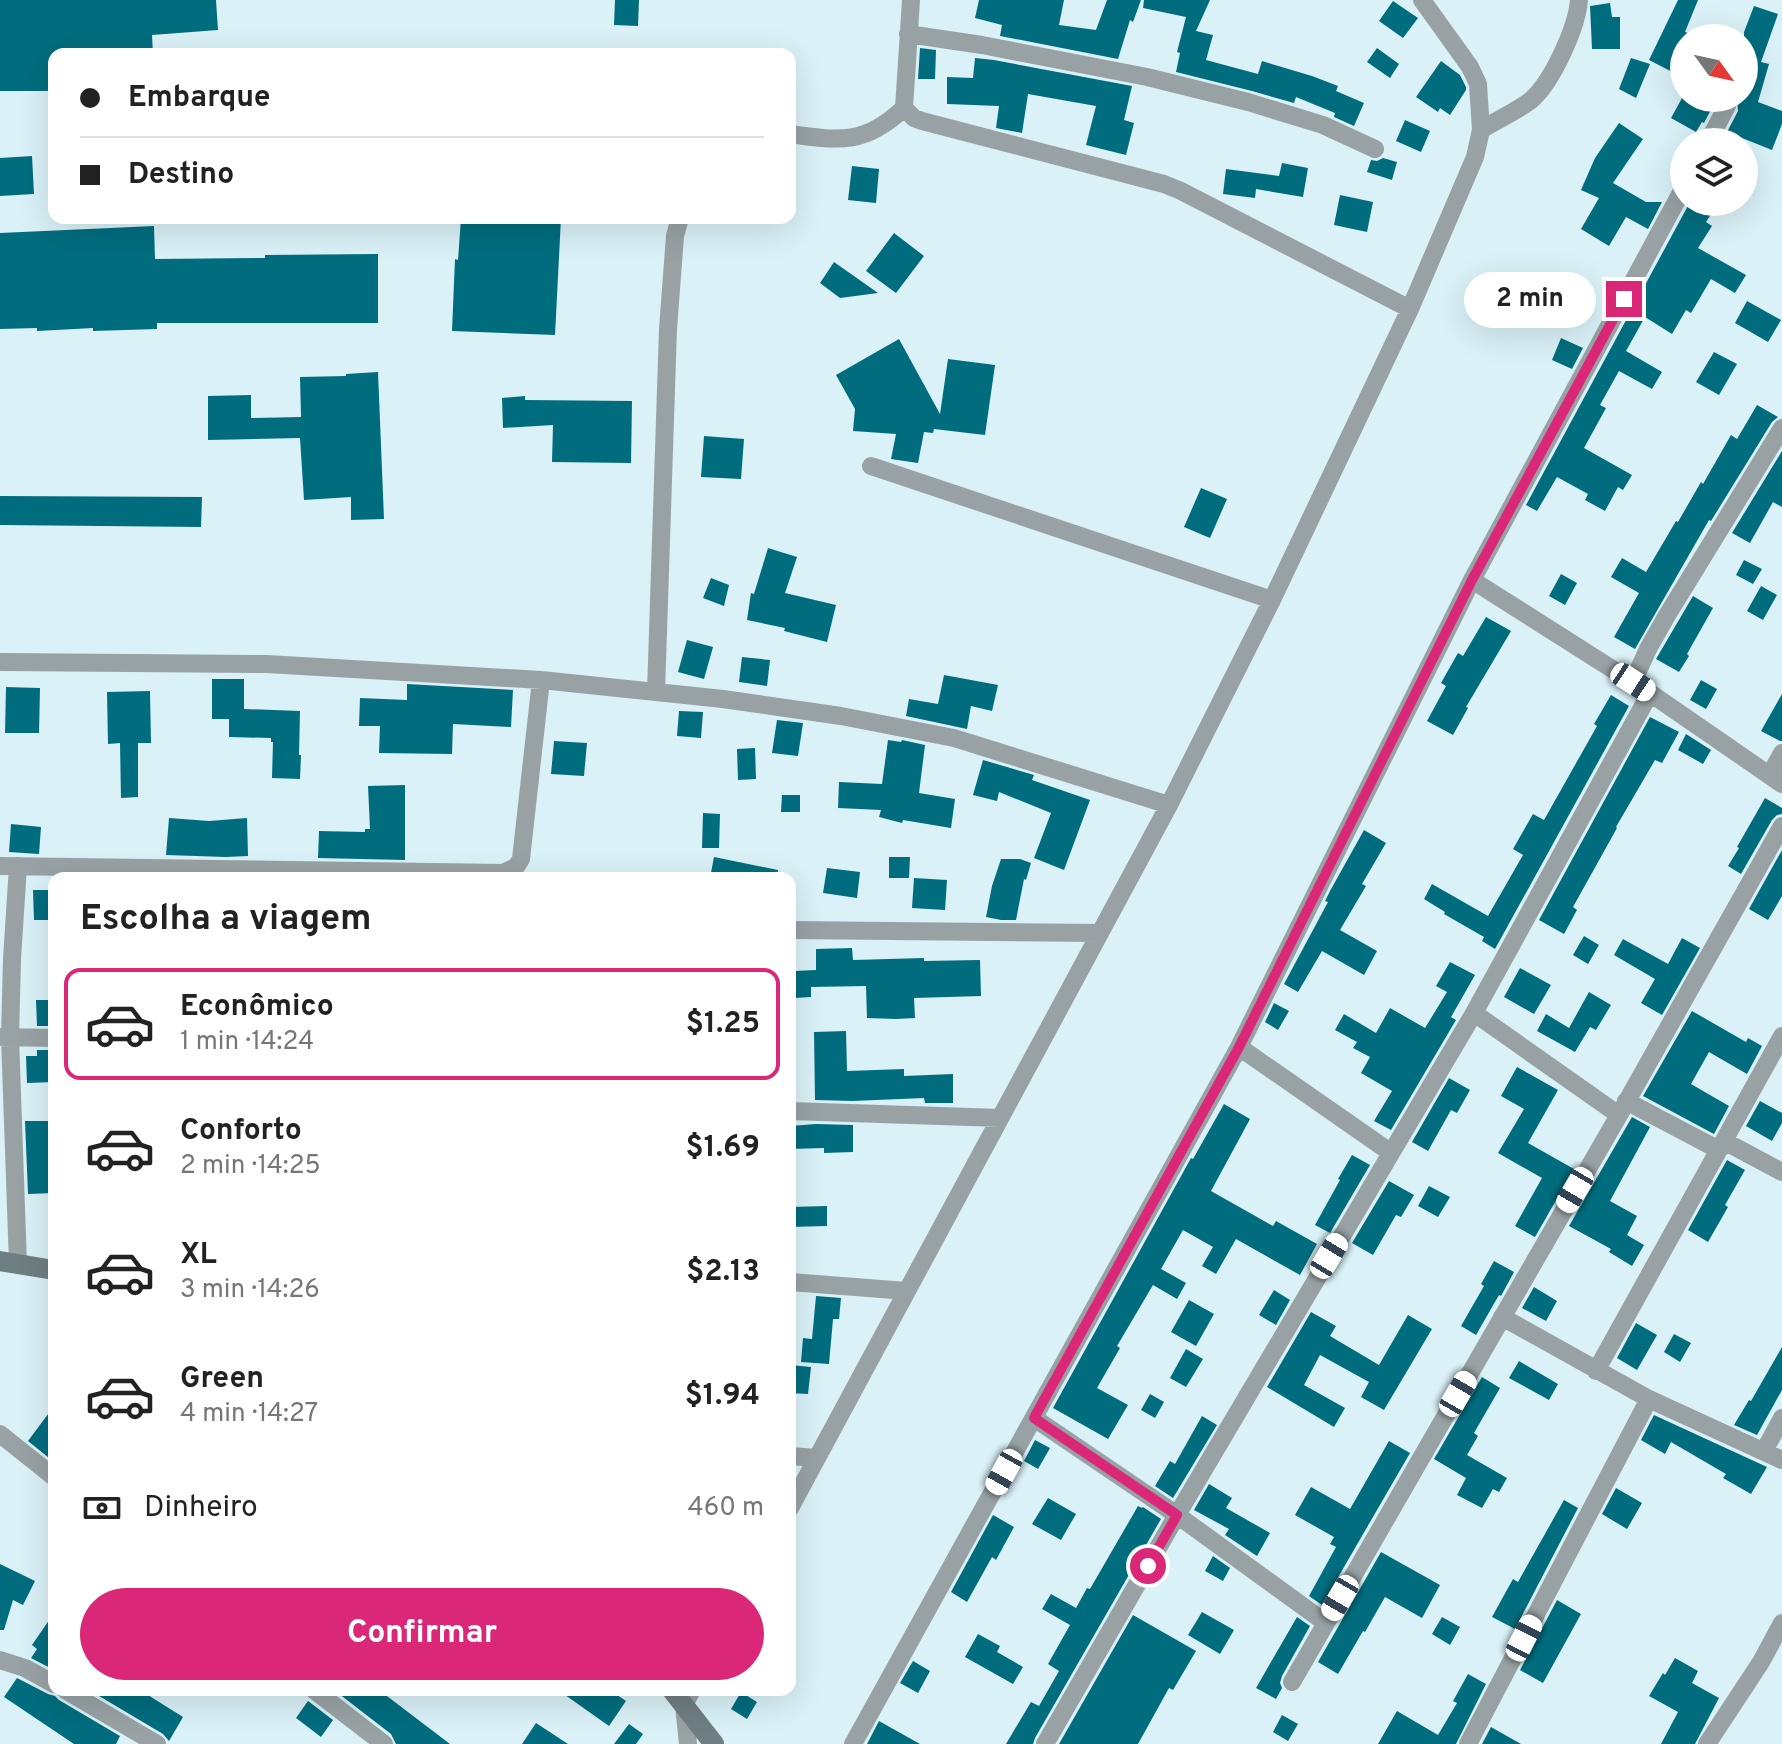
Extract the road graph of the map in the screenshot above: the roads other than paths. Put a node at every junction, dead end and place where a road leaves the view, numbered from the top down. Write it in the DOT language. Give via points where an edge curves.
graph roads {
  1 [pos="911,0"];
  2 [pos="1422,0"];
  3 [pos="1579,0"];
  4 [pos="908,34"];
  5 [pos="904,108"];
  6 [pos="1481,130"];
  7 [pos="796,135"];
  8 [pos="1375,149"];
  9 [pos="1670,213"];
  10 [pos="678,224"];
  11 [pos="1410,309"];
  12 [pos="1782,428"];
  13 [pos="871,466"];
  14 [pos="1472,580"];
  15 [pos="1272,600"];
  16 [pos="0,662"];
  17 [pos="541,680"];
  18 [pos="1633,682"];
  19 [pos="656,692"];
  20 [pos="1650,693"];
  21 [pos="1782,753"];
  22 [pos="1776,779"];
  23 [pos="1169,805"];
  24 [pos="1782,826"];
  25 [pos="9,866"];
  26 [pos="432,872"];
  27 [pos="505,872"];
  28 [pos="796,930"];
  29 [pos="1100,933"];
  30 [pos="1474,1013"];
  31 [pos="1782,1036"];
  32 [pos="5,1037"];
  33 [pos="48,1038"];
  34 [pos="1239,1047"];
  35 [pos="1623,1108"];
  36 [pos="796,1111"];
  37 [pos="1000,1118"];
  38 [pos="1721,1145"];
  39 [pos="1390,1152"];
  40 [pos="1782,1172"];
  41 [pos="9,1262"];
  42 [pos="48,1269"];
  43 [pos="796,1282"];
  44 [pos="907,1291"];
  45 [pos="1502,1317"];
  46 [pos="1596,1371"];
  47 [pos="1649,1399"];
  48 [pos="1034,1418"];
  49 [pos="1782,1418"];
  50 [pos="0,1434"];
  51 [pos="1764,1451"];
  52 [pos="796,1456"];
  53 [pos="817,1458"];
  54 [pos="1782,1460"];
  55 [pos="48,1472"];
  56 [pos="796,1497"];
  57 [pos="1177,1515"];
  58 [pos="1326,1623"];
  59 [pos="1782,1623"];
  60 [pos="0,1660"];
  61 [pos="48,1680"];
  62 [pos="1292,1682"];
  63 [pos="77,1696"];
  64 [pos="322,1696"];
  65 [pos="683,1696"];
  66 [pos="684,1696"];
  67 [pos="157,1744"];
  68 [pos="384,1744"];
  69 [pos="688,1744"];
  70 [pos="714,1744"];
  71 [pos="853,1744"];
  72 [pos="1045,1744"];
  73 [pos="1468,1744"];
  74 [pos="1707,1744"];
  1 -- 4 [label="street"];
  2 -- 6 [label="street" via="1478,84"];
  3 -- 6 [label="street" via="1558,65 1532,99"];
  4 -- 5 [label="street"];
  4 -- 8 [label="street" via="1147,77 1323,125"];
  5 -- 7 [label="street" via="887,124 859,137"];
  5 -- 11 [label="street" via="922,121 1172,188"];
  6 -- 11 [label="street" via="1475,157"];
  9 -- 14 [label="street"];
  10 -- 19 [label="street" via="668,329"];
  11 -- 15 [label="street"];
  12 -- 18 [label="street" via="1666,617"];
  13 -- 15 [label="street"];
  14 -- 18 [label="street"];
  14 -- 34 [label="street"];
  15 -- 23 [label="street"];
  16 -- 17 [label="street" via="267,664"];
  17 -- 19 [label="street"];
  17 -- 27 [label="street" via="521,859"];
  18 -- 20 [label="street"];
  19 -- 23 [label="street" via="841,716 954,738"];
  20 -- 22 [label="street"];
  20 -- 30 [label="street"];
  21 -- 22 [label="street"];
  23 -- 29 [label="street"];
  24 -- 35 [label="street"];
  25 -- 26 [label="street"];
  25 -- 32 [label="street" via="12,959"];
  28 -- 29 [label="street"];
  29 -- 37 [label="street"];
  30 -- 35 [label="street"];
  30 -- 39 [label="street"];
  31 -- 38 [label="street"];
  32 -- 33 [label="street"];
  32 -- 41 [label="street"];
  34 -- 39 [label="street"];
  34 -- 48 [label="street"];
  35 -- 38 [label="street"];
  35 -- 45 [label="street"];
  36 -- 37 [label="street"];
  37 -- 44 [label="street"];
  38 -- 40 [label="street"];
  38 -- 46 [label="street"];
  39 -- 57 [label="street"];
  41 -- 42 [label="main road"];
  43 -- 44 [label="street"];
  44 -- 53 [label="street"];
  45 -- 46 [label="street"];
  45 -- 58 [label="street"];
  46 -- 47 [label="street"];
  47 -- 51 [label="street"];
  47 -- 73 [label="street"];
  48 -- 57 [label="street"];
  48 -- 71 [label="street"];
  49 -- 51 [label="street"];
  50 -- 55 [label="street"];
  51 -- 54 [label="street"];
  52 -- 53 [label="street"];
  53 -- 56 [label="street"];
  57 -- 58 [label="street"];
  57 -- 72 [label="street"];
  58 -- 62 [label="street"];
  59 -- 74 [label="street"];
  60 -- 61 [label="street"];
  63 -- 67 [label="street"];
  64 -- 68 [label="street"];
  65 -- 69 [label="street"];
  66 -- 70 [label="main road"];
}
